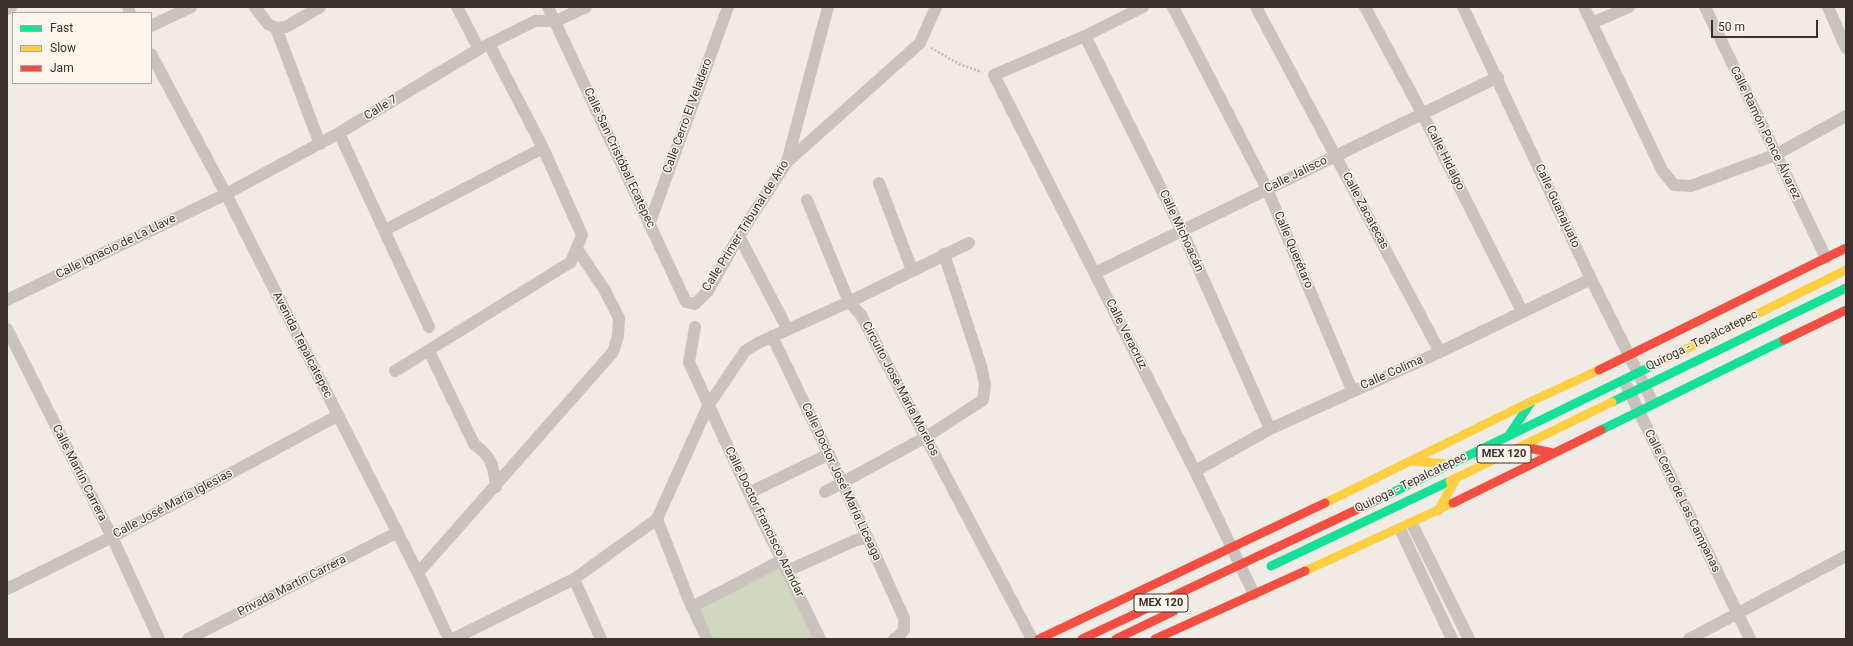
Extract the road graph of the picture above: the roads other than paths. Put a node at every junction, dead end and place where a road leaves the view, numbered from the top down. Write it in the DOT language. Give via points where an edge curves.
graph roads {
  1 [pos="11,7"];
  2 [pos="192,7"];
  3 [pos="255,7"];
  4 [pos="320,7"];
  5 [pos="457,7"];
  6 [pos="544,7"];
  7 [pos="548,7"];
  8 [pos="586,7"];
  9 [pos="728,7"];
  10 [pos="828,7"];
  11 [pos="936,7"];
  12 [pos="1143,7"];
  13 [pos="1172,7"];
  14 [pos="1256,7"];
  15 [pos="1365,7"];
  16 [pos="1464,7"];
  17 [pos="1584,7"];
  18 [pos="1629,7"];
  19 [pos="1705,7"];
  20 [pos="1828,7"];
  21 [pos="7,9"];
  22 [pos="535,21"];
  23 [pos="556,21"];
  24 [pos="1592,23"];
  25 [pos="152,26"];
  26 [pos="276,28"];
  27 [pos="1085,36"];
  28 [pos="484,47"];
  29 [pos="1846,48"];
  30 [pos="152,56"];
  31 [pos="1498,77"];
  32 [pos="1422,113"];
  33 [pos="1846,116"];
  34 [pos="338,133"];
  35 [pos="320,144"];
  36 [pos="543,148"];
  37 [pos="1775,155"];
  38 [pos="1335,156"];
  39 [pos="788,162"];
  40 [pos="879,183"];
  41 [pos="1267,189"];
  42 [pos="226,194"];
  43 [pos="807,200"];
  44 [pos="649,225"];
  45 [pos="385,230"];
  46 [pos="1182,231"];
  47 [pos="739,236"];
  48 [pos="969,243"];
  49 [pos="1846,248"];
  50 [pos="577,249"];
  51 [pos="944,254"];
  52 [pos="1826,258"];
  53 [pos="912,270"];
  54 [pos="1846,270"];
  55 [pos="1095,274"];
  56 [pos="1591,279"];
  57 [pos="1846,288"];
  58 [pos="7,300"];
  59 [pos="849,302"];
  60 [pos="695,304"];
  61 [pos="1846,310"];
  62 [pos="1522,311"];
  63 [pos="429,327"];
  64 [pos="695,327"];
  65 [pos="7,329"];
  66 [pos="788,330"];
  67 [pos="772,336"];
  68 [pos="429,350"];
  69 [pos="1440,352"];
  70 [pos="1630,356"];
  71 [pos="1615,363"];
  72 [pos="395,371"];
  73 [pos="1638,372"];
  74 [pos="1623,380"];
  75 [pos="1644,385"];
  76 [pos="1352,390"];
  77 [pos="1629,393"];
  78 [pos="1532,402"];
  79 [pos="1653,403"];
  80 [pos="708,406"];
  81 [pos="1638,411"];
  82 [pos="337,416"];
  83 [pos="1270,429"];
  84 [pos="926,437"];
  85 [pos="1507,438"];
  86 [pos="1514,449"];
  87 [pos="1553,453"];
  88 [pos="829,454"];
  89 [pos="1412,461"];
  90 [pos="1450,464"];
  91 [pos="1194,471"];
  92 [pos="1457,478"];
  93 [pos="842,482"];
  94 [pos="496,487"];
  95 [pos="825,492"];
  96 [pos="749,493"];
  97 [pos="1438,511"];
  98 [pos="657,519"];
  99 [pos="1412,524"];
  100 [pos="1400,529"];
  101 [pos="396,533"];
  102 [pos="112,537"];
  103 [pos="867,538"];
  104 [pos="1233,548"];
  105 [pos="1846,556"];
  106 [pos="784,566"];
  107 [pos="418,573"];
  108 [pos="1248,574"];
  109 [pos="574,578"];
  110 [pos="7,589"];
  111 [pos="1147,589"];
  112 [pos="1254,594"];
  113 [pos="690,602"];
  114 [pos="1156,605"];
  115 [pos="1183,607"];
  116 [pos="1738,614"];
  117 [pos="1162,617"];
  118 [pos="1171,636"];
  119 [pos="705,638"];
  120 [pos="159,639"];
  121 [pos="188,639"];
  122 [pos="449,639"];
  123 [pos="453,639"];
  124 [pos="601,639"];
  125 [pos="820,639"];
  126 [pos="894,639"];
  127 [pos="1032,639"];
  128 [pos="1039,639"];
  129 [pos="1082,639"];
  130 [pos="1116,639"];
  131 [pos="1155,639"];
  132 [pos="1452,639"];
  133 [pos="1469,639"];
  134 [pos="1689,639"];
  135 [pos="1750,639"];
  1 -- 21 [label="street"];
  2 -- 25 [label="street"];
  3 -- 26 [label="street" via="268,24"];
  4 -- 26 [label="street" via="286,27"];
  5 -- 28 [label="street"];
  6 -- 22 [label="street"];
  7 -- 23 [label="street, Calle San Cristóbal Ecatepec"];
  8 -- 23 [label="street"];
  9 -- 44 [label="street, Calle Cerro El Veladero"];
  10 -- 39 [label="street, Calle Primer Tribunal de Ario"];
  11 -- 39 [label="street" via="920,43"];
  12 -- 27 [label="street"];
  13 -- 41 [label="street, Calle Querétaro"];
  14 -- 38 [label="street, Calle Zacatecas"];
  15 -- 32 [label="street, Calle Hidalgo"];
  16 -- 31 [label="street, Calle Guanajuato"];
  17 -- 24 [label="street"];
  18 -- 24 [label="street"];
  19 -- 37 [label="street, Calle Ramón Ponce Álvarez"];
  20 -- 29 [label="street"];
  22 -- 23 [label="street, Calle 7"];
  22 -- 28 [label="street, Calle 7"];
  23 -- 44 [label="street, Calle San Cristóbal Ecatepec"];
  24 -- 37 [label="street" via="1662,170 1674,186 1691,186"];
  26 -- 35 [label="street"];
  27 -- 46 [label="street, Calle Michoacán"];
  27 -- 55 [label="street, Calle Veracruz" via="994,75"];
  28 -- 34 [label="street, Calle 7"];
  28 -- 36 [label="street"];
  30 -- 42 [label="street, Avenida Tepalcatepec"];
  31 -- 32 [label="street, Calle Jalisco"];
  31 -- 56 [label="street, Calle Guanajuato"];
  32 -- 38 [label="street, Calle Jalisco"];
  32 -- 62 [label="street, Calle Hidalgo"];
  33 -- 37 [label="street"];
  34 -- 35 [label="street, Calle 7"];
  34 -- 45 [label="street"];
  35 -- 42 [label="street, Calle 7"];
  36 -- 45 [label="street"];
  36 -- 50 [label="street" via="582,235"];
  37 -- 52 [label="street, Calle Ramón Ponce Álvarez"];
  38 -- 41 [label="street, Calle Jalisco"];
  38 -- 69 [label="street, Calle Zacatecas"];
  39 -- 47 [label="street, Calle Primer Tribunal de Ario"];
  40 -- 53 [label="street"];
  41 -- 46 [label="street, Calle Jalisco"];
  41 -- 76 [label="street, Calle Querétaro"];
  42 -- 58 [label="street, Calle Ignacio de La Llave"];
  42 -- 82 [label="street, Avenida Tepalcatepec"];
  43 -- 59 [label="street, Circuito José María Morelos"];
  44 -- 60 [label="street, Calle San Cristóbal Ecatepec" via="686,302"];
  45 -- 63 [label="street"];
  46 -- 55 [label="street, Calle Jalisco"];
  46 -- 83 [label="street, Calle Michoacán"];
  47 -- 60 [label="street, Calle Primer Tribunal de Ario" via="708,291"];
  47 -- 66 [label="street"];
  48 -- 51 [label="street"];
  49 -- 52 [label="main road"];
  50 -- 68 [label="street" via="571,262"];
  50 -- 94 [label="street" via="604,289 619,318 618,336 613,352"];
  51 -- 53 [label="street"];
  51 -- 84 [label="street" via="985,385 983,400"];
  52 -- 70 [label="main road"];
  53 -- 59 [label="street"];
  54 -- 73 [label="main road, Quiroga - Tepalcatepec / MEX 120"];
  55 -- 91 [label="street, Calle Veracruz"];
  56 -- 62 [label="street, Calle Colima"];
  56 -- 70 [label="street, Calle Guanajuato"];
  57 -- 75 [label="main road, Quiroga - Tepalcatepec / MEX 120"];
  59 -- 66 [label="street"];
  59 -- 84 [label="street, Circuito José María Morelos" via="861,315"];
  61 -- 79 [label="main road"];
  62 -- 69 [label="street, Calle Colima"];
  64 -- 80 [label="street, Calle Doctor Francisco Arandar" via="689,362"];
  65 -- 102 [label="street, Calle Martín Carrera"];
  66 -- 67 [label="street"];
  67 -- 80 [label="street" via="746,351"];
  67 -- 88 [label="street, Calle Doctor José María Liceaga"];
  68 -- 72 [label="street"];
  68 -- 94 [label="street" via="474,444 485,452 493,463"];
  69 -- 76 [label="street, Calle Colima"];
  70 -- 71 [label="main road"];
  70 -- 73 [label="street, Calle Guanajuato"];
  71 -- 74 [label="street, Calle Cerro de Las Campanas"];
  71 -- 78 [label="main road"];
  73 -- 74 [label="main road, Quiroga - Tepalcatepec / MEX 120"];
  73 -- 75 [label="street, Calle Guanajuato"];
  74 -- 77 [label="street, Calle Cerro de Las Campanas"];
  74 -- 85 [label="main road, Quiroga - Tepalcatepec / MEX 120"];
  75 -- 77 [label="main road, Quiroga - Tepalcatepec / MEX 120"];
  75 -- 79 [label="street, Calle Guanajuato"];
  76 -- 83 [label="street, Calle Colima"];
  77 -- 81 [label="street, Calle Cerro de Las Campanas"];
  77 -- 86 [label="main road, Quiroga - Tepalcatepec / MEX 120"];
  78 -- 85 [label="main road"];
  78 -- 89 [label="main road"];
  79 -- 81 [label="main road"];
  80 -- 96 [label="street, Calle Doctor Francisco Arandar"];
  80 -- 98 [label="street"];
  81 -- 87 [label="main road"];
  81 -- 116 [label="street, Calle Cerro de Las Campanas"];
  82 -- 101 [label="street, Avenida Tepalcatepec"];
  82 -- 102 [label="street, Calle José María Iglesias"];
  83 -- 91 [label="street, Calle Colima"];
  84 -- 93 [label="street"];
  84 -- 127 [label="street, Circuito José María Morelos"];
  85 -- 90 [label="main road, Quiroga - Tepalcatepec / MEX 120"];
  86 -- 87 [label="main road" via="1534,449"];
  86 -- 92 [label="main road, Quiroga - Tepalcatepec / MEX 120"];
  87 -- 97 [label="main road"];
  88 -- 93 [label="street, Calle Doctor José María Liceaga"];
  88 -- 96 [label="street"];
  89 -- 90 [label="main road"];
  89 -- 104 [label="main road"];
  90 -- 108 [label="main road, Quiroga - Tepalcatepec / MEX 120"];
  91 -- 104 [label="street, Calle Veracruz"];
  92 -- 97 [label="main road"];
  92 -- 108 [label="main road, Quiroga - Tepalcatepec / MEX 120"];
  93 -- 95 [label="street"];
  93 -- 103 [label="street, Calle Doctor José María Liceaga"];
  94 -- 107 [label="street"];
  96 -- 106 [label="street, Calle Doctor Francisco Arandar"];
  97 -- 99 [label="main road"];
  98 -- 109 [label="street"];
  98 -- 113 [label="street"];
  99 -- 100 [label="main road"];
  99 -- 133 [label="street"];
  100 -- 112 [label="main road"];
  100 -- 132 [label="street"];
  101 -- 107 [label="street, Avenida Tepalcatepec"];
  101 -- 121 [label="street, Privada Martín Carrera"];
  102 -- 110 [label="street, Calle José María Iglesias"];
  102 -- 120 [label="street, Calle Martín Carrera"];
  103 -- 106 [label="street"];
  103 -- 126 [label="street, Calle Doctor José María Liceaga" via="904,618 904,630"];
  104 -- 108 [label="street, Calle Veracruz"];
  104 -- 111 [label="main road"];
  105 -- 116 [label="street"];
  106 -- 113 [label="street"];
  106 -- 125 [label="street, Calle Doctor Francisco Arandar"];
  107 -- 122 [label="street, Avenida Tepalcatepec"];
  108 -- 112 [label="street, Calle Veracruz"];
  108 -- 114 [label="main road, Quiroga - Tepalcatepec / MEX 120"];
  109 -- 123 [label="street"];
  109 -- 124 [label="street"];
  111 -- 114 [label="street"];
  111 -- 128 [label="main road"];
  112 -- 118 [label="main road"];
  113 -- 119 [label="street"];
  114 -- 117 [label="street"];
  114 -- 129 [label="main road, Quiroga - Tepalcatepec / MEX 120"];
  115 -- 117 [label="main road, MEX 120"];
  116 -- 134 [label="street"];
  116 -- 135 [label="street, Calle Cerro de Las Campanas"];
  117 -- 118 [label="street"];
  117 -- 130 [label="main road, MEX 120"];
  118 -- 131 [label="main road"];
}
